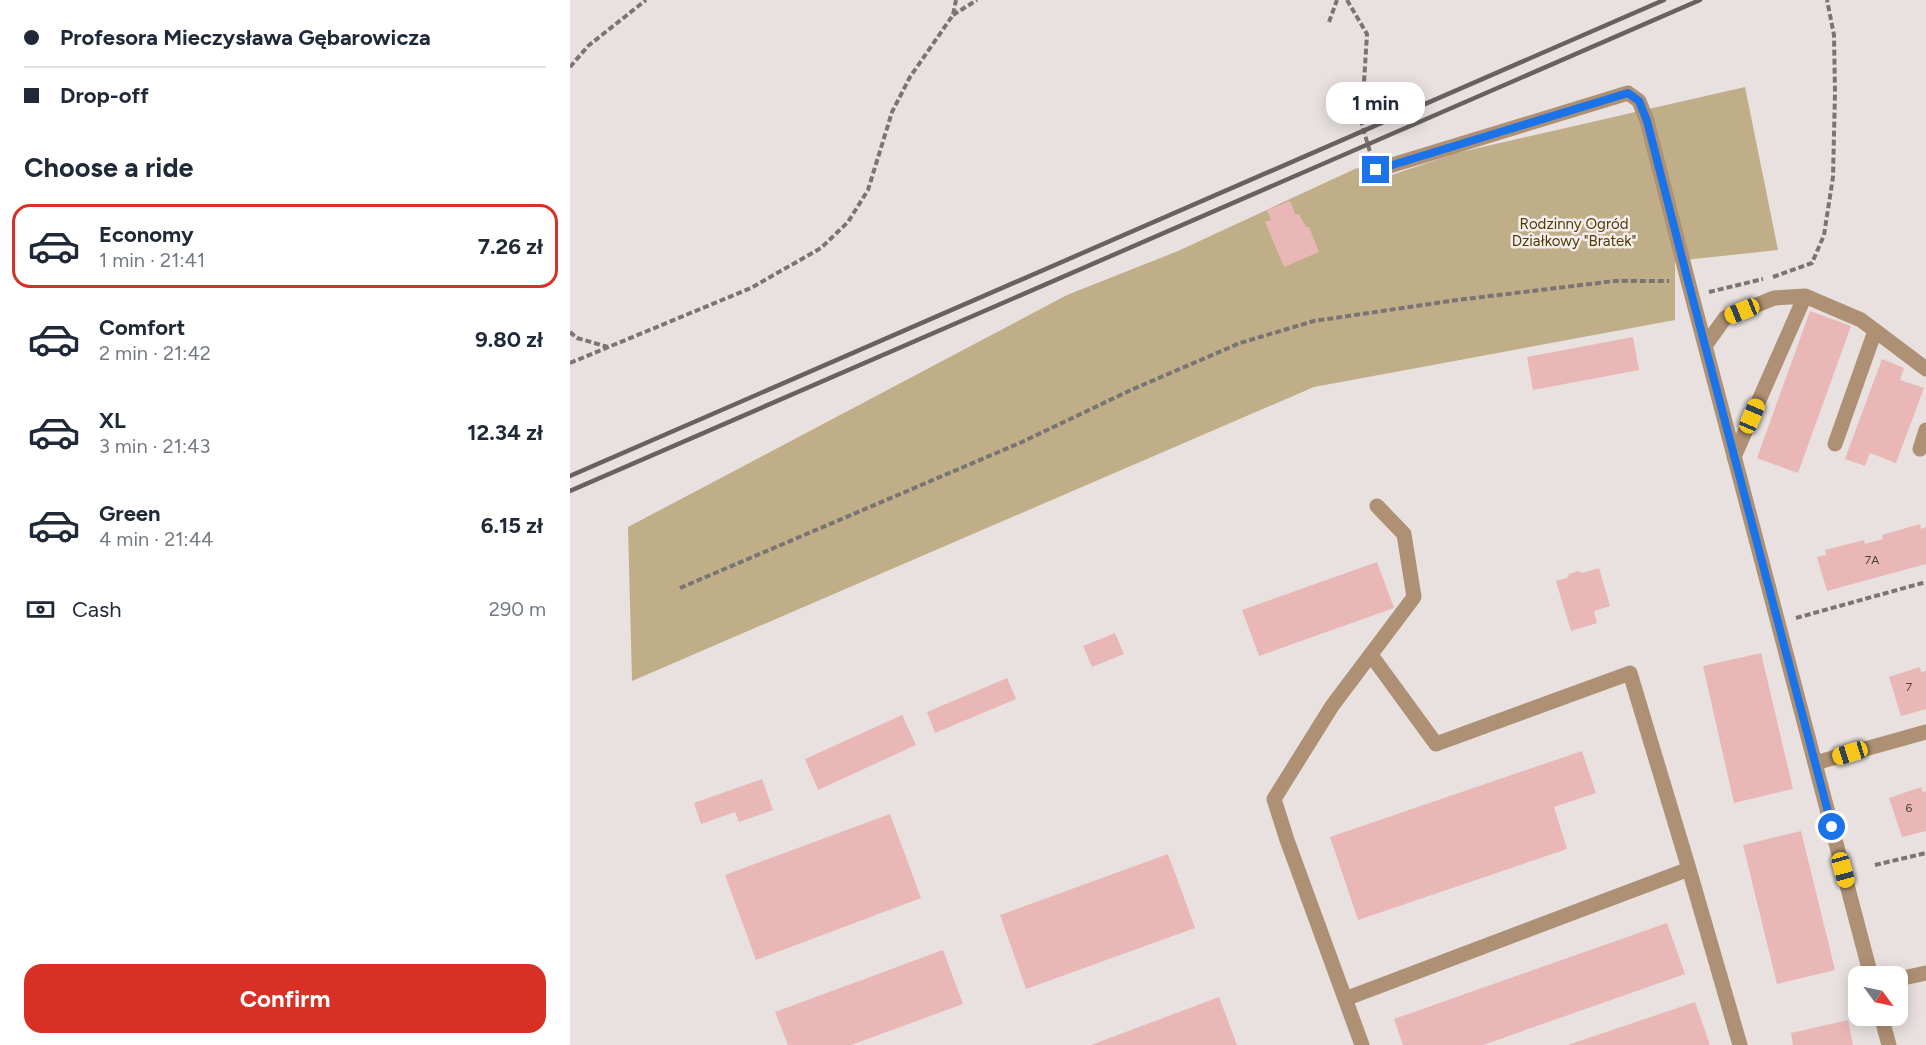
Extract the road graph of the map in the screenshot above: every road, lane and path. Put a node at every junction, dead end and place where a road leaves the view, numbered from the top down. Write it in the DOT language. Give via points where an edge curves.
graph roads {
  1 [pos="646,0"];
  2 [pos="956,0"];
  3 [pos="977,0"];
  4 [pos="1337,0"];
  5 [pos="1347,0"];
  6 [pos="1827,0"];
  7 [pos="953,15"];
  8 [pos="1329,22"];
  9 [pos="570,67"];
  10 [pos="1376,170"];
  11 [pos="1688,281"];
  12 [pos="1692,296"];
  13 [pos="1804,296"];
  14 [pos="1875,331"];
  15 [pos="570,332"];
  16 [pos="1705,346"];
  17 [pos="609,347"];
  18 [pos="570,363"];
  19 [pos="1926,369"];
  20 [pos="1926,430"];
  21 [pos="1835,444"];
  22 [pos="1920,449"];
  23 [pos="1734,457"];
  24 [pos="1377,506"];
  25 [pos="1926,582"];
  26 [pos="680,588"];
  27 [pos="1778,623"];
  28 [pos="1371,655"];
  29 [pos="1926,732"];
  30 [pos="1815,763"];
  31 [pos="1926,853"];
  32 [pos="1875,865"];
  33 [pos="1689,869"];
  34 [pos="1868,966"];
  35 [pos="1926,973"];
  36 [pos="1908,977"];
  37 [pos="1345,999"];
  38 [pos="1884,1026"];
  39 [pos="1362,1045"];
  40 [pos="1740,1045"];
  41 [pos="1889,1045"];
  1 -- 9 [label="path" via="588,46"];
  2 -- 7 [label="path"];
  3 -- 7 [label="path"];
  4 -- 8 [label="path"];
  5 -- 10 [label="path" via="1367,34 1358,111"];
  6 -- 12 [label="path" via="1834,35 1833,177 1824,235 1812,262 1774,277"];
  7 -- 17 [label="path" via="910,77 892,112 868,190 848,222 821,248 751,288"];
  10 -- 11 [label="street" via="1628,93 1639,101 1647,121"];
  11 -- 12 [label="street"];
  11 -- 26 [label="path" via="1615,281 1457,300 1314,321 1240,343"];
  12 -- 16 [label="street"];
  13 -- 14 [label="street" via="1861,320"];
  13 -- 16 [label="street" via="1774,298 1725,318"];
  13 -- 23 [label="street"];
  14 -- 19 [label="street"];
  14 -- 21 [label="street"];
  15 -- 17 [label="path" via="577,338"];
  16 -- 23 [label="street"];
  17 -- 18 [label="path"];
  20 -- 22 [label="street"];
  23 -- 27 [label="street"];
  24 -- 28 [label="street" via="1404,534 1414,597"];
  25 -- 27 [label="path"];
  27 -- 30 [label="street"];
  28 -- 33 [label="street" via="1436,744 1630,673"];
  28 -- 37 [label="street" via="1332,706 1274,800"];
  29 -- 30 [label="street"];
  30 -- 34 [label="street"];
  31 -- 32 [label="path"];
  33 -- 37 [label="street"];
  33 -- 40 [label="street"];
  35 -- 36 [label="street"];
  37 -- 39 [label="street"];
  38 -- 41 [label="street"];
}
